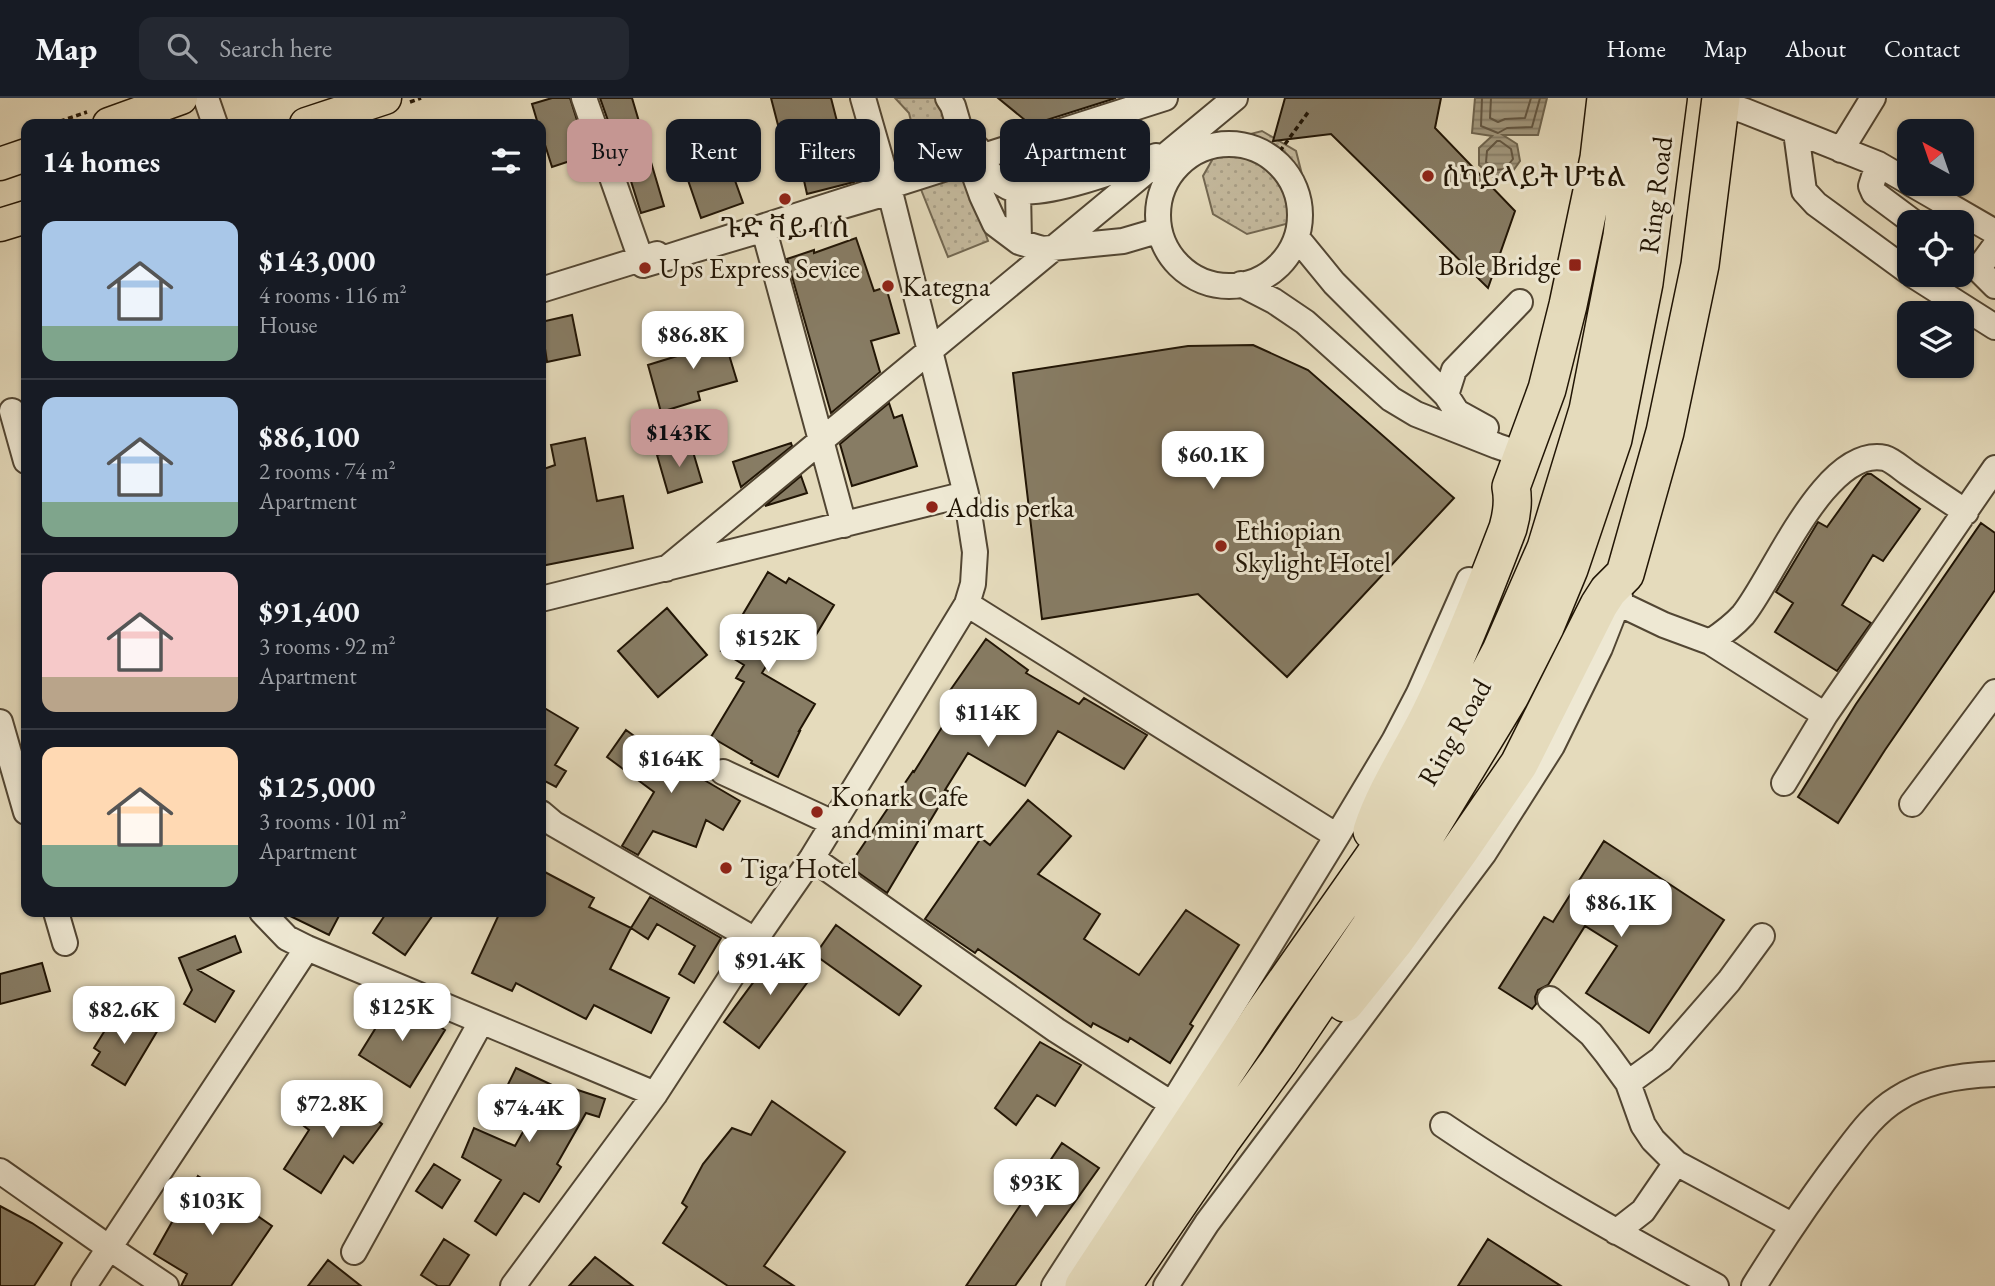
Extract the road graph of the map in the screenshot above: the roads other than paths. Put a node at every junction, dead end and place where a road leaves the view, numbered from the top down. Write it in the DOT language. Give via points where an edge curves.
graph roads {
  1 [pos="181,98"];
  2 [pos="206,98"];
  3 [pos="385,98"];
  4 [pos="584,98"];
  5 [pos="863,98"];
  6 [pos="948,98"];
  7 [pos="962,98"];
  8 [pos="1163,98"];
  9 [pos="1235,98"];
  10 [pos="1606,98"];
  11 [pos="1639,98"];
  12 [pos="1668,98"];
  13 [pos="1873,98"];
  14 [pos="1721,101"];
  15 [pos="123,119"];
  16 [pos="213,119"];
  17 [pos="321,119"];
  18 [pos="1796,132"];
  19 [pos="1841,150"];
  20 [pos="1190,152"];
  21 [pos="21,157"];
  22 [pos="0,164"];
  23 [pos="1878,164"];
  24 [pos="1897,175"];
  25 [pos="1018,191"];
  26 [pos="890,192"];
  27 [pos="1933,196"];
  28 [pos="1897,210"];
  29 [pos="21,218"];
  30 [pos="0,225"];
  31 [pos="764,230"];
  32 [pos="1157,231"];
  33 [pos="1995,232"];
  34 [pos="1298,239"];
  35 [pos="1018,242"];
  36 [pos="1995,246"];
  37 [pos="1897,264"];
  38 [pos="643,265"];
  39 [pos="1978,271"];
  40 [pos="1241,284"];
  41 [pos="1932,287"];
  42 [pos="546,288"];
  43 [pos="1520,302"];
  44 [pos="1995,327"];
  45 [pos="1446,394"];
  46 [pos="13,411"];
  47 [pos="21,442"];
  48 [pos="1520,462"];
  49 [pos="1995,468"];
  50 [pos="966,494"];
  51 [pos="1966,512"];
  52 [pos="844,525"];
  53 [pos="1558,559"];
  54 [pos="666,569"];
  55 [pos="1622,589"];
  56 [pos="546,598"];
  57 [pos="967,604"];
  58 [pos="1710,642"];
  59 [pos="1995,693"];
  60 [pos="1825,715"];
  61 [pos="0,722"];
  62 [pos="13,764"];
  63 [pos="723,772"];
  64 [pos="1784,783"];
  65 [pos="21,794"];
  66 [pos="1912,804"];
  67 [pos="546,817"];
  68 [pos="833,823"];
  69 [pos="1337,836"];
  70 [pos="812,858"];
  71 [pos="1368,867"];
  72 [pos="57,917"];
  73 [pos="267,917"];
  74 [pos="1762,936"];
  75 [pos="755,940"];
  76 [pos="65,943"];
  77 [pos="307,948"];
  78 [pos="1550,999"];
  79 [pos="481,1022"];
  80 [pos="1995,1074"];
  81 [pos="1628,1083"];
  82 [pos="655,1094"];
  83 [pos="1172,1104"];
  84 [pos="1443,1125"];
  85 [pos="1220,1141"];
  86 [pos="1675,1163"];
  87 [pos="0,1171"];
  88 [pos="1792,1225"];
  89 [pos="1616,1232"];
  90 [pos="108,1247"];
  91 [pos="354,1252"];
  92 [pos="83,1286"];
  93 [pos="166,1286"];
  94 [pos="513,1286"];
  95 [pos="1054,1286"];
  96 [pos="1084,1286"];
  97 [pos="1122,1286"];
  98 [pos="1166,1286"];
  99 [pos="1716,1286"];
  100 [pos="1755,1286"];
  1 -- 15 [label="main road"];
  2 -- 16 [label="street"];
  3 -- 17 [label="main road"];
  4 -- 38 [label="street"];
  5 -- 26 [label="street"];
  6 -- 35 [label="street" via="995,224"];
  7 -- 25 [label="street" via="977,151 989,174"];
  8 -- 38 [label="street"];
  8 -- 42 [label="street"];
  9 -- 54 [label="street"];
  10 -- 48 [label="highway" via="1599,158 1568,305 1547,389"];
  11 -- 53 [label="highway, Ring Road" via="1622,236"];
  12 -- 53 [label="highway, Ring Road" via="1644,283 1613,439"];
  13 -- 19 [label="street"];
  14 -- 18 [label="street"];
  14 -- 55 [label="highway" via="1700,265 1664,432"];
  18 -- 19 [label="street"];
  18 -- 37 [label="street" via="1804,191"];
  19 -- 23 [label="street"];
  20 -- 25 [label="street" via="1173,150 1047,190"];
  20 -- 32 [label="street" via="1161,186"];
  20 -- 34 [label="street" via="1234,141 1275,158 1300,195"];
  21 -- 22 [label="main road"];
  23 -- 24 [label="street"];
  23 -- 28 [label="street" via="1871,186"];
  25 -- 35 [label="street"];
  26 -- 31 [label="street"];
  26 -- 50 [label="street"];
  27 -- 33 [label="street"];
  29 -- 30 [label="main road"];
  31 -- 38 [label="street"];
  31 -- 52 [label="street"];
  32 -- 35 [label="street" via="1123,241 1042,249"];
  32 -- 40 [label="street" via="1179,269 1224,288"];
  34 -- 40 [label="street" via="1270,275"];
  34 -- 45 [label="street" via="1334,283"];
  36 -- 39 [label="street"];
  40 -- 48 [label="street" via="1305,321 1391,399 1416,414 1497,446"];
  41 -- 44 [label="street"];
  43 -- 45 [label="street" via="1454,370"];
  45 -- 48 [label="street" via="1457,412 1500,435"];
  46 -- 47 [label="street"];
  48 -- 69 [label="street" via="1419,693"];
  48 -- 71 [label="highway" via="1513,512 1503,541 1441,691 1378,811 1368,842"];
  49 -- 51 [label="street"];
  50 -- 52 [label="street"];
  50 -- 57 [label="street" via="975,552"];
  51 -- 58 [label="street" via="1886,458 1858,462 1826,488 1800,521 1744,614"];
  51 -- 60 [label="street"];
  52 -- 54 [label="street"];
  53 -- 71 [label="highway, Ring Road" via="1459,730"];
  53 -- 85 [label="highway, Ring Road" via="1545,628 1510,696 1368,930"];
  54 -- 56 [label="street"];
  55 -- 58 [label="street" via="1664,625"];
  55 -- 85 [label="highway" via="1608,591 1519,764 1394,942 1272,1094"];
  55 -- 98 [label="street" via="1601,648 1552,746 1484,853 1207,1223"];
  57 -- 68 [label="street"];
  57 -- 69 [label="street"];
  58 -- 60 [label="street"];
  59 -- 66 [label="street"];
  60 -- 64 [label="street"];
  61 -- 62 [label="street"];
  62 -- 65 [label="street"];
  63 -- 68 [label="street"];
  67 -- 75 [label="street"];
  68 -- 70 [label="street"];
  69 -- 83 [label="street"];
  70 -- 75 [label="street"];
  70 -- 83 [label="street" via="1056,1030"];
  71 -- 96 [label="highway, Ring Road" via="1262,1016"];
  72 -- 76 [label="street"];
  73 -- 77 [label="street" via="287,938"];
  74 -- 81 [label="street" via="1661,1059"];
  75 -- 82 [label="street"];
  77 -- 79 [label="street"];
  77 -- 90 [label="street"];
  78 -- 81 [label="street" via="1591,1034"];
  79 -- 82 [label="street"];
  79 -- 91 [label="street"];
  80 -- 88 [label="street" via="1936,1082 1898,1098 1870,1120"];
  81 -- 86 [label="street" via="1643,1125"];
  82 -- 94 [label="street"];
  83 -- 95 [label="street"];
  84 -- 89 [label="street"];
  85 -- 97 [label="highway, Ring Road"];
  86 -- 88 [label="street"];
  86 -- 89 [label="street" via="1643,1211"];
  87 -- 90 [label="street"];
  88 -- 100 [label="street"];
  89 -- 99 [label="street"];
  90 -- 92 [label="street"];
  90 -- 93 [label="street"];
}
